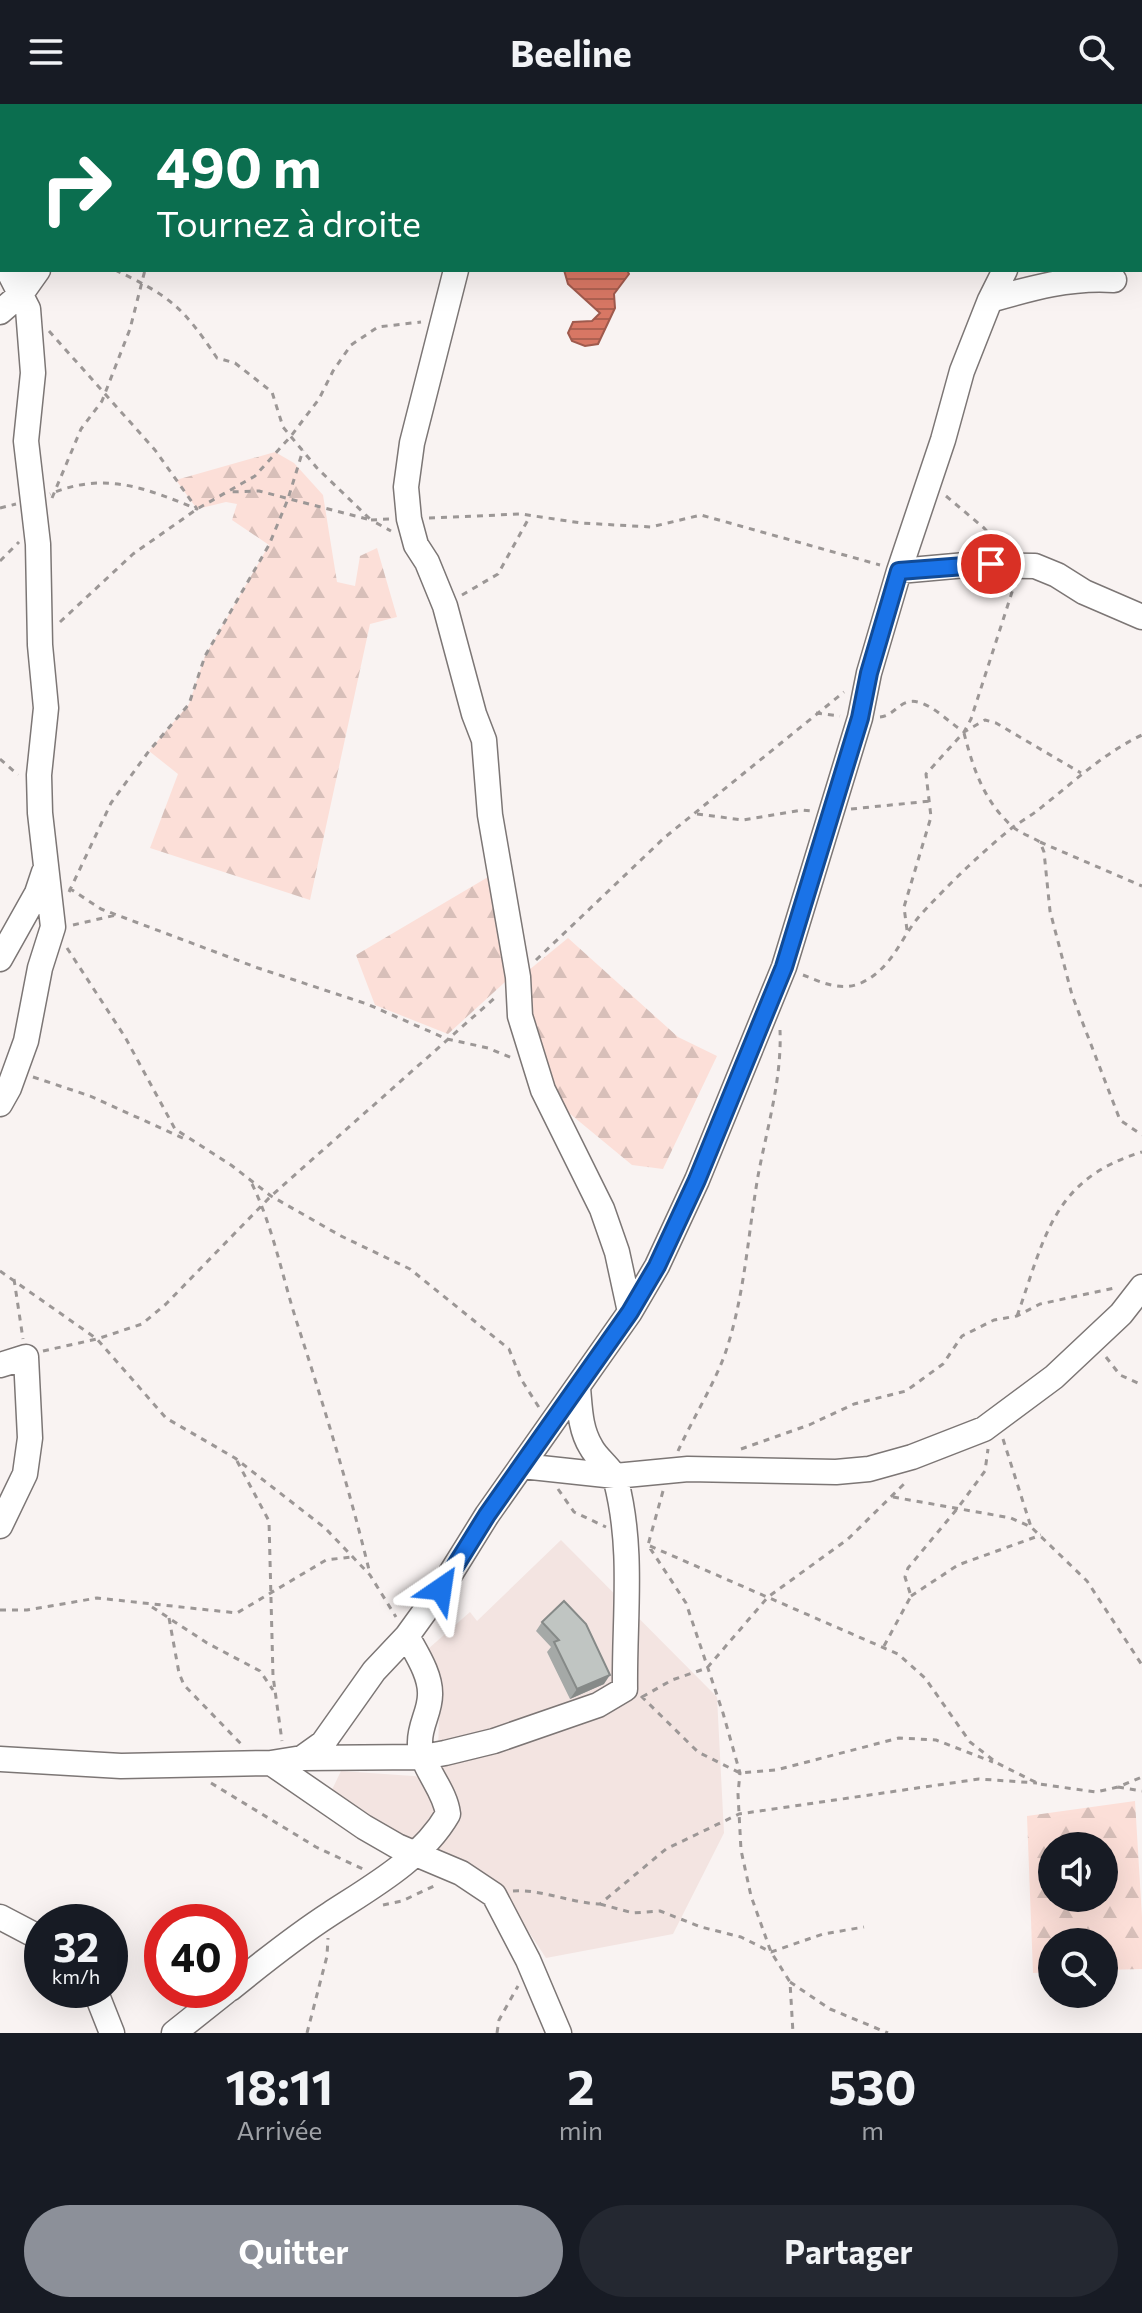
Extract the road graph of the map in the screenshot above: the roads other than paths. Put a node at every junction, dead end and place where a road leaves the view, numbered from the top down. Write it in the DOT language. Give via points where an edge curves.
graph roads {
  1 [pos="9,272"];
  2 [pos="37,272"];
  3 [pos="455,272"];
  4 [pos="1004,272"];
  5 [pos="1114,280"];
  6 [pos="990,300"];
  7 [pos="25,302"];
  8 [pos="0,312"];
  9 [pos="899,571"];
  10 [pos="1142,617"];
  11 [pos="47,865"];
  12 [pos="0,959"];
  13 [pos="0,1104"];
  14 [pos="1142,1287"];
  15 [pos="630,1312"];
  16 [pos="0,1365"];
  17 [pos="578,1388"];
  18 [pos="522,1466"];
  19 [pos="615,1476"];
  20 [pos="0,1526"];
  21 [pos="407,1636"];
  22 [pos="423,1757"];
  23 [pos="0,1759"];
  24 [pos="279,1762"];
  25 [pos="415,1853"];
  26 [pos="0,1917"];
  27 [pos="24,1930"];
  28 [pos="248,1975"];
  29 [pos="102,2008"];
  30 [pos="205,2008"];
  31 [pos="112,2033"];
  32 [pos="174,2033"];
  33 [pos="559,2033"];
  1 -- 7 [label="street"];
  2 -- 7 [label="street"];
  3 -- 15 [label="street" via="412,443 406,487 409,519 445,606 484,740 520,1016 543,1090 602,1209"];
  4 -- 6 [label="street"];
  5 -- 6 [label="street" via="1055,281"];
  6 -- 9 [label="street"];
  7 -- 8 [label="street"];
  7 -- 11 [label="street" via="33,373 26,441 46,708 39,788"];
  9 -- 10 [label="street" via="1016,564 1047,570"];
  9 -- 15 [label="street" via="784,967 697,1180"];
  11 -- 12 [label="street"];
  11 -- 13 [label="street" via="53,927 26,1041"];
  14 -- 19 [label="street" via="1054,1377 968,1437 869,1469 669,1470"];
  15 -- 17 [label="street"];
  16 -- 20 [label="street" via="26,1357 30,1438 25,1474"];
  17 -- 18 [label="street"];
  17 -- 19 [label="street" via="583,1431"];
  18 -- 19 [label="street"];
  18 -- 21 [label="street"];
  19 -- 22 [label="street" via="637,1540 628,1579 634,1693 494,1741"];
  21 -- 22 [label="street" via="430,1694 421,1729"];
  21 -- 24 [label="street" via="374,1671 323,1743"];
  22 -- 24 [label="street"];
  22 -- 25 [label="street" via="448,1814"];
  23 -- 24 [label="street" via="121,1766"];
  24 -- 25 [label="street" via="364,1827"];
  25 -- 28 [label="street"];
  25 -- 33 [label="street" via="494,1895"];
  26 -- 27 [label="street"];
  29 -- 31 [label="street"];
  30 -- 32 [label="street"];
}
